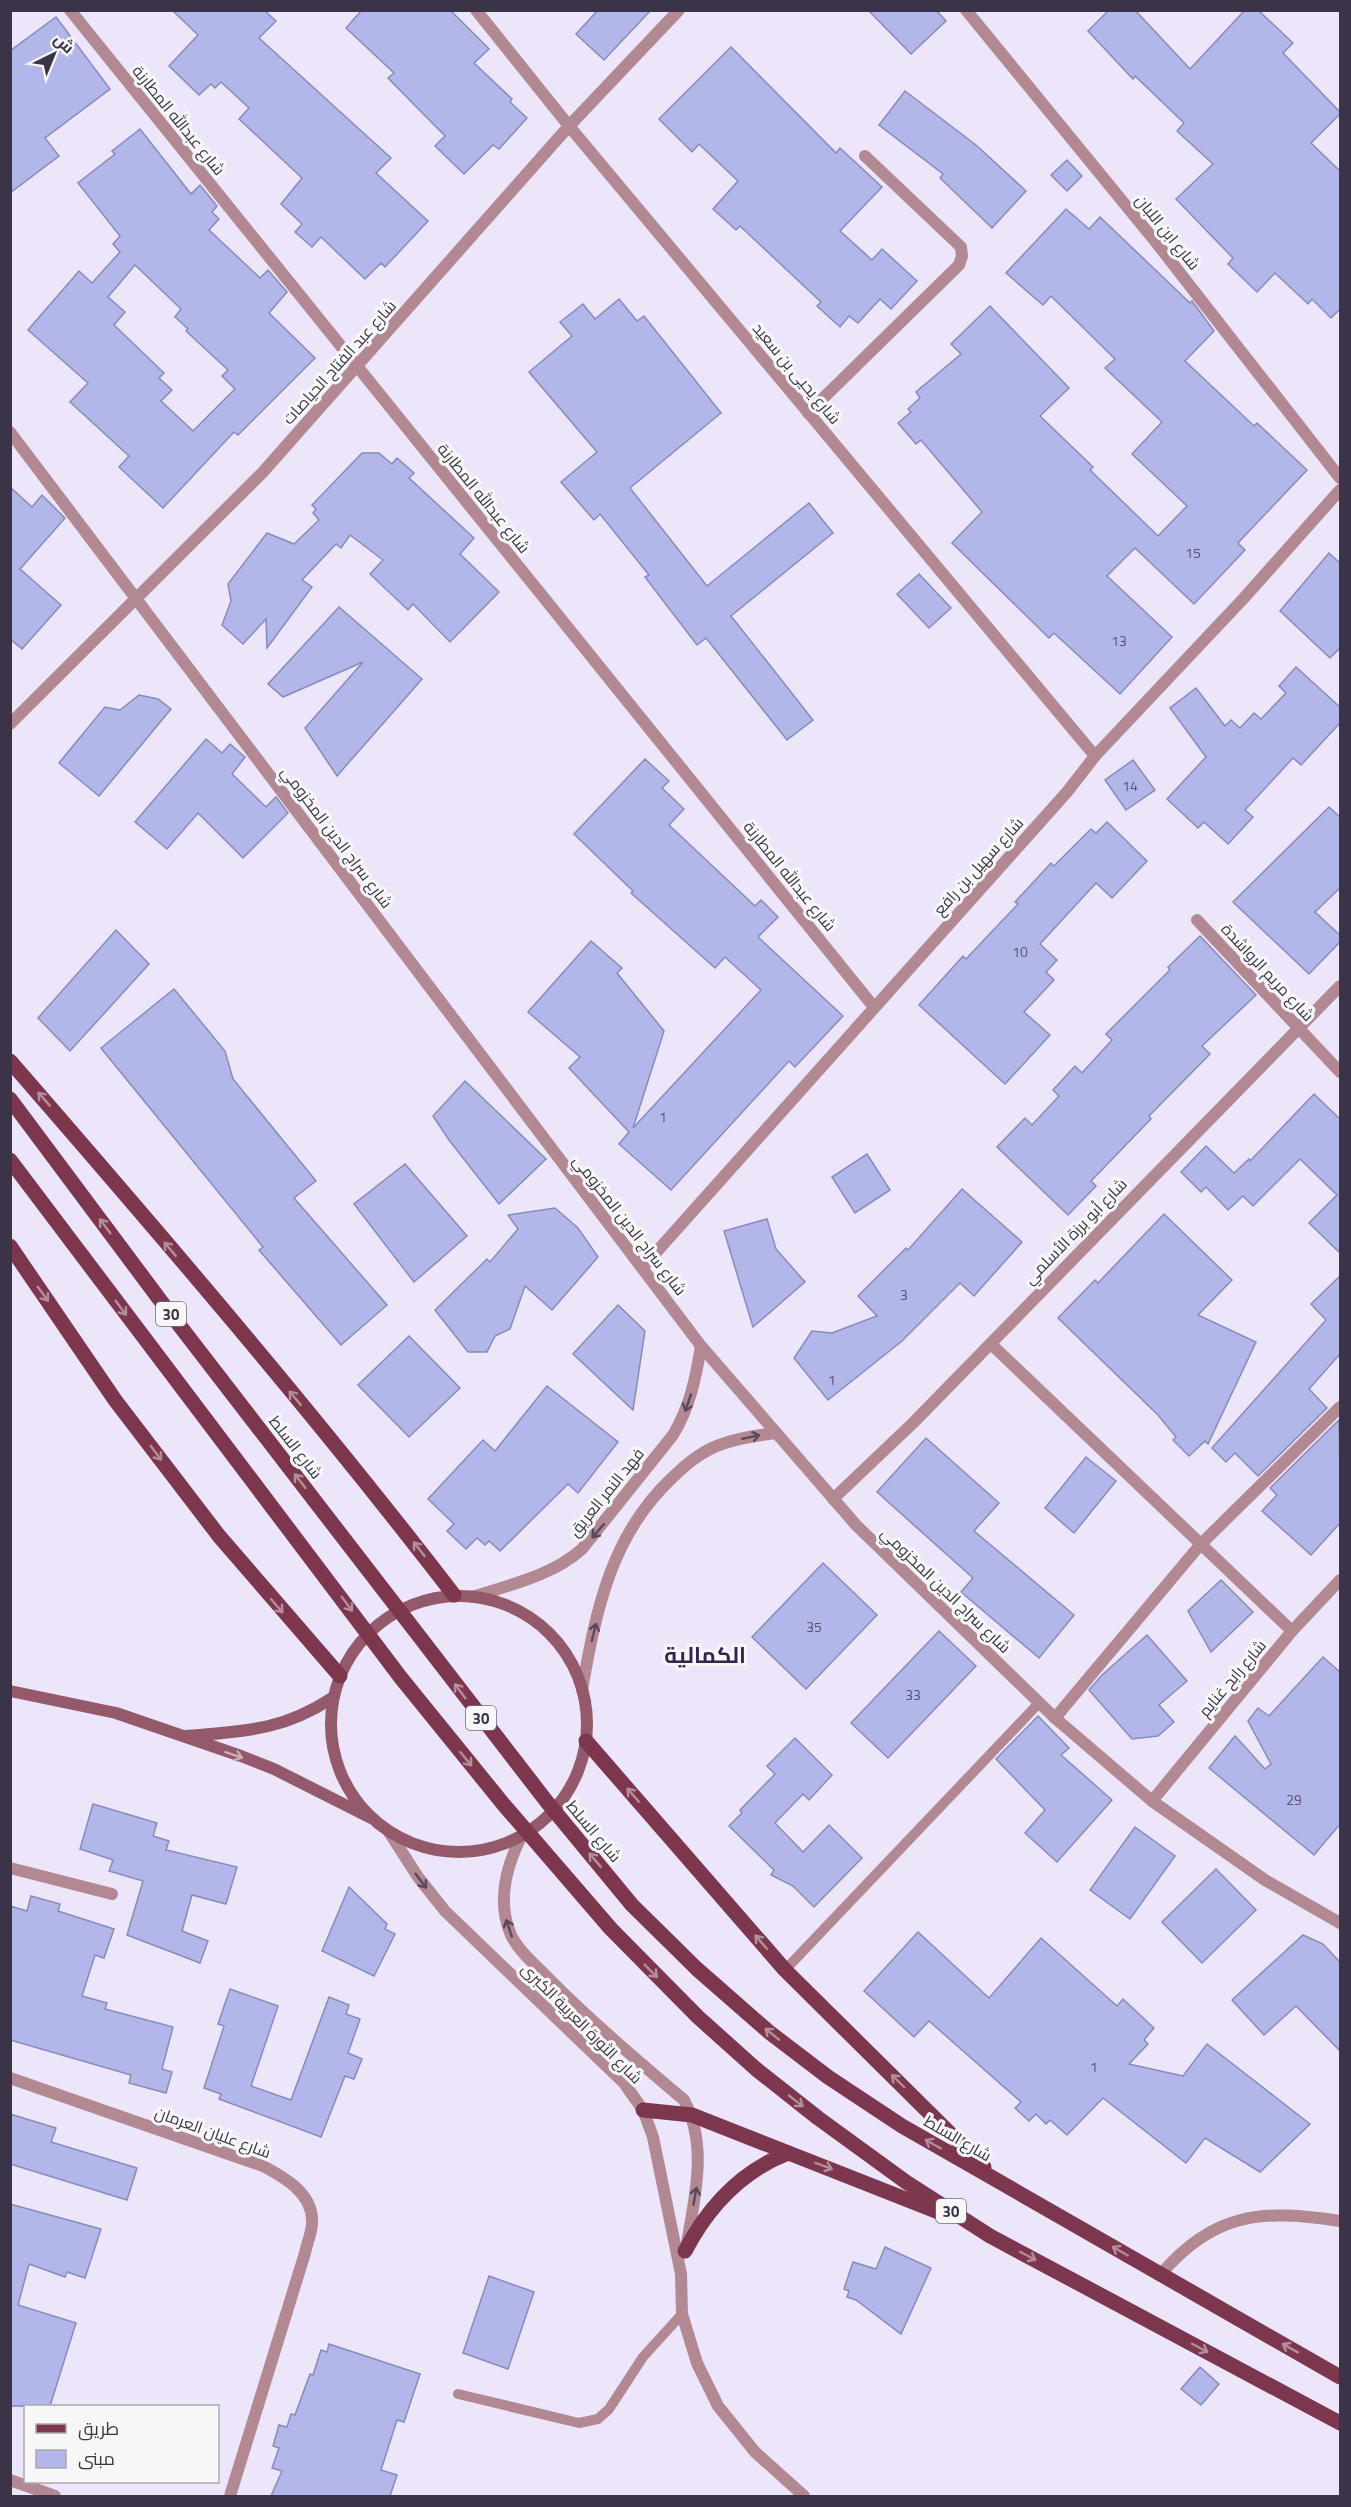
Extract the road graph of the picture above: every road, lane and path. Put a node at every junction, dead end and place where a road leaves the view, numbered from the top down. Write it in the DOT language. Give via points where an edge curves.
graph roads {
  1 [pos="70,10"];
  2 [pos="476,10"];
  3 [pos="678,10"];
  4 [pos="966,10"];
  5 [pos="569,126"];
  6 [pos="865,156"];
  7 [pos="357,367"];
  8 [pos="808,413"];
  9 [pos="10,432"];
  10 [pos="1341,478"];
  11 [pos="1341,490"];
  12 [pos="138,598"];
  13 [pos="10,724"];
  14 [pos="1095,756"];
  15 [pos="1197,920"];
  16 [pos="1341,986"];
  17 [pos="873,1006"];
  18 [pos="1297,1027"];
  19 [pos="10,1061"];
  20 [pos="1341,1072"];
  21 [pos="10,1099"];
  22 [pos="10,1160"];
  23 [pos="10,1246"];
  24 [pos="643,1268"];
  25 [pos="991,1344"];
  26 [pos="701,1346"];
  27 [pos="1341,1407"];
  28 [pos="775,1433"];
  29 [pos="634,1485"];
  30 [pos="649,1499"];
  31 [pos="833,1499"];
  32 [pos="1200,1545"];
  33 [pos="1341,1580"];
  34 [pos="454,1595"];
  35 [pos="472,1597"];
  36 [pos="1292,1631"];
  37 [pos="340,1676"];
  38 [pos="582,1690"];
  39 [pos="11,1693"];
  40 [pos="332,1698"];
  41 [pos="1039,1703"];
  42 [pos="1055,1718"];
  43 [pos="179,1737"];
  44 [pos="586,1741"];
  45 [pos="1152,1801"];
  46 [pos="372,1818"];
  47 [pos="389,1832"];
  48 [pos="521,1837"];
  49 [pos="10,1868"];
  50 [pos="112,1894"];
  51 [pos="1341,1923"];
  52 [pos="785,1970"];
  53 [pos="10,2078"];
  54 [pos="643,2110"];
  55 [pos="692,2115"];
  56 [pos="788,2153"];
  57 [pos="999,2182"];
  58 [pos="1341,2221"];
  59 [pos="990,2236"];
  60 [pos="686,2251"];
  61 [pos="681,2274"];
  62 [pos="1161,2274"];
  63 [pos="682,2314"];
  64 [pos="1341,2377"];
  65 [pos="458,2394"];
  66 [pos="1341,2423"];
  67 [pos="10,2480"];
  68 [pos="55,2496"];
  69 [pos="230,2496"];
  70 [pos="804,2496"];
  1 -- 7 [label="street, شارع عبدالله المطارنة"];
  2 -- 5 [label="street, شارع يحيى بن سعيد"];
  3 -- 5 [label="street, شارع عبد الفتاح الحياصات"];
  4 -- 10 [label="street, شارع ابن اللبان"];
  5 -- 7 [label="street, شارع عبد الفتاح الحياصات"];
  5 -- 8 [label="street, شارع يحيى بن سعيد"];
  6 -- 8 [label="street" via="961,247 962,256 959,264"];
  7 -- 12 [label="street, شارع عبد الفتاح الحياصات" via="263,472"];
  7 -- 17 [label="street, شارع عبدالله المطارنة"];
  8 -- 14 [label="street, شارع يحيى بن سعيد"];
  9 -- 12 [label="street, شارع سراج الدين المخزومي"];
  11 -- 14 [label="street, شارع سهيل بن رافع"];
  12 -- 13 [label="street, شارع عبد الفتاح الحياصات"];
  12 -- 24 [label="street, شارع سراج الدين المخزومي"];
  14 -- 17 [label="street, شارع سهيل بن رافع"];
  15 -- 18 [label="street, شارع مريم الرواشدة"];
  16 -- 18 [label="street, شارع أبو برزة الأسلمي"];
  17 -- 24 [label="street, شارع سهيل بن رافع"];
  18 -- 20 [label="street, شارع مريم الرواشدة"];
  18 -- 25 [label="street, شارع أبو برزة الأسلمي"];
  34 -- 19 [label="main road, one-way" via="271,1368"];
  57 -- 21 [label="main road, شارع السلط / 30, one-way" via="828,2078 706,1977 632,1905 547,1802"];
  22 -- 59 [label="main road, 30, one-way" via="415,1696 611,1929 652,1973 756,2069 906,2182"];
  23 -- 37 [label="main road, one-way" via="115,1400 219,1536"];
  24 -- 26 [label="street, شارع سراج الدين المخزومي"];
  25 -- 31 [label="street, شارع أبو برزة الأسلمي"];
  25 -- 32 [label="street"];
  26 -- 28 [label="street, شارع سراج الدين المخزومي"];
  26 -- 29 [label="street, فهد النمر العريق, one-way" via="694,1386 682,1420"];
  27 -- 32 [label="street"];
  30 -- 28 [label="street, one-way" via="686,1464 710,1448"];
  28 -- 31 [label="street, شارع سراج الدين المخزومي"];
  29 -- 30 [label="street"];
  29 -- 35 [label="street, فهد النمر العريق, one-way" via="570,1559 541,1574"];
  38 -- 30 [label="street, one-way" via="608,1575 629,1528"];
  31 -- 41 [label="street, شارع سراج الدين المخزومي" via="907,1577"];
  32 -- 36 [label="street"];
  32 -- 42 [label="street"];
  33 -- 36 [label="street, شارع رابح غنايم"];
  34 -- 35 [label="main road"];
  34 -- 37 [label="main road" via="418,1601 385,1618 358,1643"];
  35 -- 38 [label="main road" via="487,1598 518,1610 552,1636 576,1672"];
  36 -- 45 [label="street, شارع رابح غنايم"];
  37 -- 40 [label="main road"];
  38 -- 44 [label="main road"];
  39 -- 43 [label="main road" via="116,1713"];
  40 -- 43 [label="main road" via="292,1721 261,1729"];
  40 -- 46 [label="main road" via="333,1753 345,1783"];
  41 -- 42 [label="street, شارع سراج الدين المخزومي"];
  41 -- 52 [label="lane"];
  42 -- 45 [label="street, شارع سراج الدين المخزومي"];
  43 -- 46 [label="main road, one-way" via="274,1769"];
  44 -- 48 [label="main road" via="575,1779 553,1812"];
  52 -- 44 [label="main road, one-way"];
  45 -- 51 [label="street, شارع سراج الدين المخزومي" via="1264,1880"];
  46 -- 47 [label="main road"];
  47 -- 48 [label="main road" via="432,1850 454,1853 477,1851"];
  47 -- 54 [label="street, شارع الثورة العربية الكبرى, one-way" via="445,1911 624,2083"];
  55 -- 48 [label="street, شارع الثورة العربية الكبرى, one-way" via="684,2100 589,2019 530,1960 512,1936 506,1918 506,1875"];
  49 -- 50 [label="street"];
  57 -- 52 [label="main road, one-way"];
  53 -- 69 [label="street, شارع عليان العرمان" via="263,2166 285,2178 308,2203 312,2220 305,2253"];
  54 -- 55 [label="main road"];
  54 -- 61 [label="street, شارع الثورة العربية الكبرى" via="662,2172"];
  55 -- 56 [label="main road"];
  60 -- 55 [label="street, شارع الثورة العربية الكبرى, one-way" via="697,2186 698,2150"];
  56 -- 59 [label="main road, one-way" via="863,2180"];
  56 -- 60 [label="main road" via="730,2189 710,2210"];
  62 -- 57 [label="main road, شارع السلط / 30, one-way"];
  58 -- 62 [label="street" via="1264,2215 1230,2222 1181,2251"];
  59 -- 66 [label="main road, 30, one-way"];
  60 -- 61 [label="street, شارع الثورة العربية الكبرى"];
  61 -- 63 [label="street, شارع الثورة العربية الكبرى"];
  64 -- 62 [label="main road, شارع السلط / 30, one-way"];
  63 -- 65 [label="lane" via="643,2357 609,2409 589,2423 511,2409"];
  63 -- 70 [label="street, شارع الثورة العربية الكبرى" via="697,2363 718,2406 755,2452"];
  67 -- 68 [label="street"];
}
